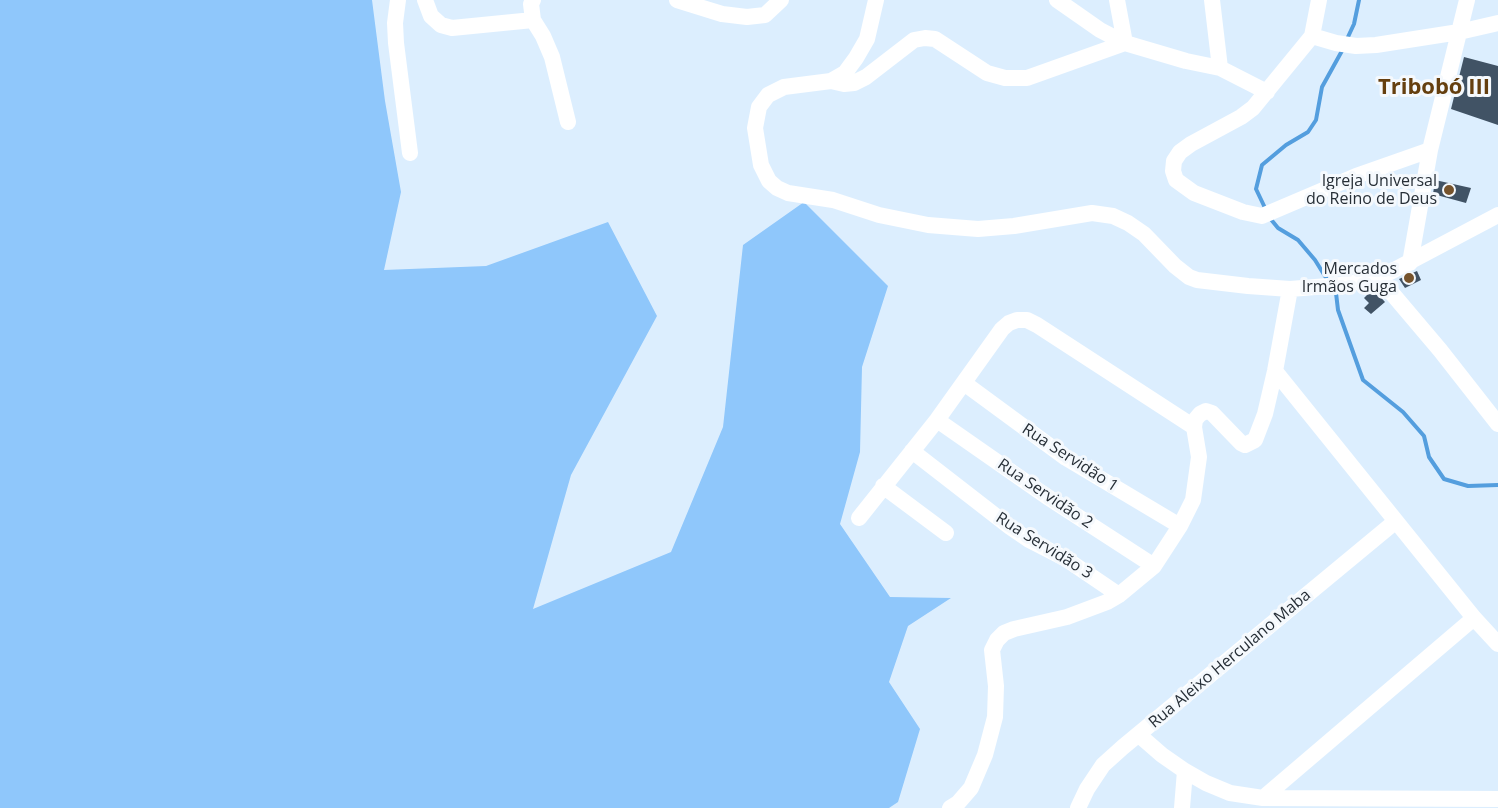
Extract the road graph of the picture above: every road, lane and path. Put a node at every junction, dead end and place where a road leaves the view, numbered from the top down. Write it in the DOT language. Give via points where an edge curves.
graph roads {
  1 [pos="398,0"];
  2 [pos="425,0"];
  3 [pos="533,0"];
  4 [pos="677,0"];
  5 [pos="781,0"];
  6 [pos="876,0"];
  7 [pos="1057,0"];
  8 [pos="1117,0"];
  9 [pos="1212,0"];
  10 [pos="1319,0"];
  11 [pos="1467,0"];
  12 [pos="533,20"];
  13 [pos="1498,23"];
  14 [pos="1460,32"];
  15 [pos="1311,36"];
  16 [pos="1125,43"];
  17 [pos="1220,68"];
  18 [pos="831,81"];
  19 [pos="1267,92"];
  20 [pos="568,122"];
  21 [pos="1430,150"];
  22 [pos="410,153"];
  23 [pos="1498,215"];
  24 [pos="1410,263"];
  25 [pos="1379,278"];
  26 [pos="1290,289"];
  27 [pos="1275,370"];
  28 [pos="964,383"];
  29 [pos="938,420"];
  30 [pos="1498,424"];
  31 [pos="1194,427"];
  32 [pos="912,451"];
  33 [pos="883,486"];
  34 [pos="859,518"];
  35 [pos="1396,521"];
  36 [pos="1180,526"];
  37 [pos="946,533"];
  38 [pos="1154,566"];
  39 [pos="1119,595"];
  40 [pos="1474,618"];
  41 [pos="1498,644"];
  42 [pos="1139,735"];
  43 [pos="1185,771"];
  44 [pos="1263,798"];
  45 [pos="1498,799"];
  46 [pos="950,808"];
  47 [pos="1078,808"];
  48 [pos="1182,808"];
  1 -- 22 [label="street" via="396,43"];
  2 -- 12 [label="street" via="431,16 452,28"];
  3 -- 12 [label="street"];
  4 -- 5 [label="street" via="747,17 765,15"];
  6 -- 18 [label="street" via="867,39 845,73"];
  7 -- 16 [label="street"];
  8 -- 16 [label="street"];
  9 -- 17 [label="street"];
  10 -- 15 [label="street"];
  11 -- 14 [label="street"];
  12 -- 20 [label="street" via="552,57"];
  13 -- 14 [label="street"];
  14 -- 15 [label="street" via="1356,46"];
  14 -- 21 [label="street"];
  15 -- 19 [label="street"];
  16 -- 17 [label="street"];
  16 -- 18 [label="street" via="1027,78 1005,78 987,73 935,39 925,38 914,40 854,83"];
  17 -- 19 [label="street"];
  18 -- 26 [label="street" via="783,87 768,95 759,107 755,128 761,165 769,182 777,188 928,225 978,229 1092,213 1113,216 1144,234 1189,277"];
  19 -- 21 [label="street" via="1241,117 1180,152 1174,161 1176,180 1194,194 1232,209 1268,214 1356,176"];
  21 -- 24 [label="street"];
  23 -- 24 [label="street"];
  24 -- 25 [label="street"];
  25 -- 26 [label="street"];
  25 -- 30 [label="street"];
  26 -- 27 [label="street"];
  27 -- 31 [label="street" via="1255,440 1241,443 1206,411 1195,420"];
  27 -- 35 [label="street"];
  28 -- 29 [label="street"];
  28 -- 31 [label="street" via="1002,329 1017,320 1027,320"];
  28 -- 36 [label="street, Rua Servidão 1" via="1066,458"];
  29 -- 32 [label="street"];
  29 -- 38 [label="street, Rua Servidão 2"];
  31 -- 36 [label="street" via="1198,477 1193,500"];
  32 -- 33 [label="street"];
  32 -- 39 [label="street, Rua Servidão 3" via="1010,527"];
  33 -- 34 [label="street"];
  33 -- 37 [label="street"];
  35 -- 40 [label="street"];
  35 -- 42 [label="street, Rua Aleixo Herculano Maba"];
  36 -- 38 [label="street"];
  38 -- 39 [label="street"];
  39 -- 46 [label="street" via="1067,617 1014,628 997,640 992,650 995,717 985,755 971,788"];
  40 -- 41 [label="street"];
  40 -- 44 [label="street"];
  42 -- 43 [label="street"];
  42 -- 47 [label="street, Rua Aleixo Herculano Maba" via="1103,765"];
  43 -- 44 [label="street" via="1230,793"];
  43 -- 48 [label="street"];
  44 -- 45 [label="street"];
}
